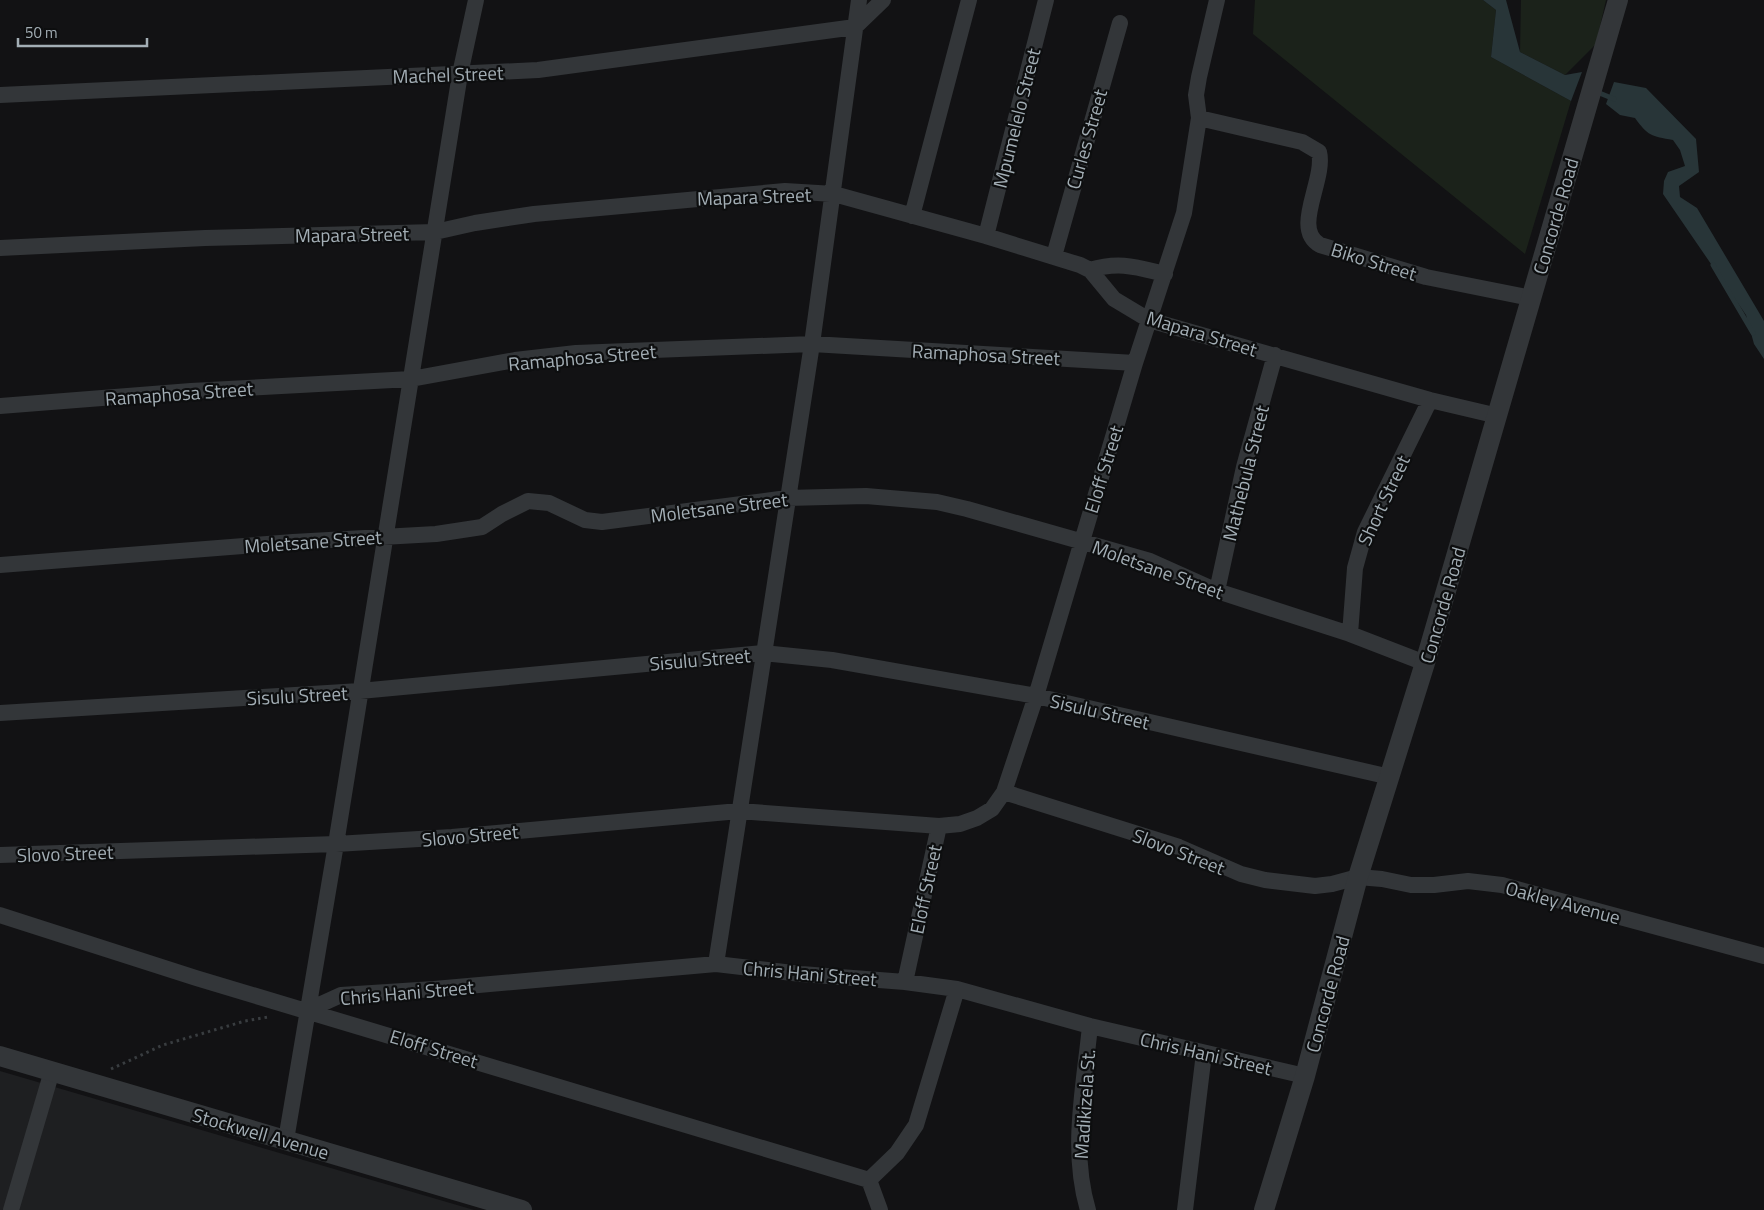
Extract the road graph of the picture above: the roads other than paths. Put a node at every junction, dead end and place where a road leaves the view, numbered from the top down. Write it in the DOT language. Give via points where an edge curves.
graph roads {
  1 [pos="476,0"];
  2 [pos="859,0"];
  3 [pos="883,0"];
  4 [pos="969,0"];
  5 [pos="1046,0"];
  6 [pos="1216,0"];
  7 [pos="1618,0"];
  8 [pos="1120,23"];
  9 [pos="855,27"];
  10 [pos="460,74"];
  11 [pos="0,95"];
  12 [pos="1199,118"];
  13 [pos="834,194"];
  14 [pos="912,216"];
  15 [pos="435,232"];
  16 [pos="986,236"];
  17 [pos="0,248"];
  18 [pos="1054,256"];
  19 [pos="1090,270"];
  20 [pos="1165,274"];
  21 [pos="1531,298"];
  22 [pos="1149,320"];
  23 [pos="812,344"];
  24 [pos="1275,355"];
  25 [pos="1135,363"];
  26 [pos="411,379"];
  27 [pos="1430,400"];
  28 [pos="0,406"];
  29 [pos="1498,416"];
  30 [pos="787,498"];
  31 [pos="385,536"];
  32 [pos="1082,541"];
  33 [pos="0,565"];
  34 [pos="1217,591"];
  35 [pos="1350,634"];
  36 [pos="763,653"];
  37 [pos="1425,663"];
  38 [pos="360,691"];
  39 [pos="1036,696"];
  40 [pos="0,713"];
  41 [pos="1390,777"];
  42 [pos="1004,792"];
  43 [pos="739,811"];
  44 [pos="939,826"];
  45 [pos="336,844"];
  46 [pos="0,855"];
  47 [pos="1358,877"];
  48 [pos="0,915"];
  49 [pos="1764,956"];
  50 [pos="716,964"];
  51 [pos="905,982"];
  52 [pos="956,989"];
  53 [pos="308,1010"];
  54 [pos="1090,1026"];
  55 [pos="1204,1053"];
  56 [pos="0,1056"];
  57 [pos="52,1071"];
  58 [pos="1304,1076"];
  59 [pos="286,1140"];
  60 [pos="869,1180"];
  61 [pos="11,1210"];
  62 [pos="522,1210"];
  63 [pos="880,1210"];
  64 [pos="1088,1210"];
  65 [pos="1185,1210"];
  66 [pos="1264,1210"];
  1 -- 10 [label="street"];
  2 -- 9 [label="street"];
  3 -- 9 [label="street"];
  4 -- 14 [label="street"];
  5 -- 16 [label="street, Mpumelelo Street"];
  6 -- 12 [label="street, Eloff Street" via="1196,95"];
  7 -- 21 [label="street, Concorde Road"];
  8 -- 18 [label="street, Curles Street"];
  9 -- 10 [label="street, Machel Street" via="538,70"];
  9 -- 13 [label="street"];
  10 -- 11 [label="street, Machel Street"];
  10 -- 15 [label="street"];
  12 -- 20 [label="street, Eloff Street" via="1187,200"];
  12 -- 21 [label="street, Biko Street" via="1302,142 1318,152 1321,167 1307,228 1311,238 1320,245 1426,277"];
  13 -- 14 [label="street, Mapara Street"];
  13 -- 15 [label="street, Mapara Street" via="785,191 606,206 475,223"];
  13 -- 23 [label="street"];
  14 -- 16 [label="street, Mapara Street"];
  15 -- 17 [label="street, Mapara Street" via="215,237"];
  15 -- 26 [label="street"];
  16 -- 18 [label="street, Mapara Street"];
  18 -- 19 [label="street, Mapara Street"];
  19 -- 20 [label="street" via="1120,264"];
  19 -- 22 [label="street, Mapara Street" via="1114,299"];
  20 -- 22 [label="street, Eloff Street"];
  21 -- 29 [label="street, Concorde Road"];
  22 -- 24 [label="street, Mapara Street"];
  22 -- 25 [label="street, Eloff Street"];
  23 -- 25 [label="street, Ramaphosa Street"];
  23 -- 26 [label="street, Ramaphosa Street" via="576,353 515,360"];
  23 -- 30 [label="street"];
  24 -- 27 [label="street, Mapara Street"];
  24 -- 34 [label="street, Mathebula Street" via="1244,467"];
  25 -- 32 [label="street, Eloff Street"];
  26 -- 28 [label="street, Ramaphosa Street"];
  26 -- 31 [label="street"];
  27 -- 29 [label="street, Mapara Street"];
  27 -- 35 [label="street, Short Street" via="1358,550"];
  29 -- 37 [label="street, Concorde Road"];
  30 -- 31 [label="street, Moletsane Street" via="602,522 585,520 549,504 528,501 482,527 436,534"];
  30 -- 32 [label="street, Moletsane Street" via="866,496 937,502"];
  30 -- 36 [label="street"];
  31 -- 33 [label="street, Moletsane Street"];
  31 -- 38 [label="street"];
  32 -- 34 [label="street, Moletsane Street" via="1150,561"];
  32 -- 39 [label="street, Eloff Street"];
  34 -- 35 [label="street, Moletsane Street"];
  35 -- 37 [label="street, Moletsane Street"];
  36 -- 38 [label="street, Sisulu Street"];
  36 -- 39 [label="street, Sisulu Street" via="832,660"];
  36 -- 43 [label="street"];
  37 -- 41 [label="street, Concorde Road"];
  38 -- 40 [label="street, Sisulu Street"];
  38 -- 45 [label="street"];
  39 -- 41 [label="street, Sisulu Street"];
  39 -- 42 [label="street, Eloff Street"];
  41 -- 47 [label="street, Concorde Road"];
  42 -- 44 [label="street, Eloff Street" via="992,809 977,818"];
  42 -- 47 [label="street, Slovo Street" via="1179,847 1241,874 1315,886"];
  43 -- 44 [label="street, Slovo Street"];
  43 -- 45 [label="street, Slovo Street"];
  43 -- 50 [label="street"];
  44 -- 51 [label="street, Eloff Street"];
  45 -- 46 [label="street, Slovo Street"];
  45 -- 53 [label="street"];
  47 -- 49 [label="street, Oakley Avenue" via="1411,885 1468,881 1502,885"];
  47 -- 58 [label="street, Concorde Road"];
  48 -- 53 [label="street, Eloff Street"];
  50 -- 51 [label="street, Chris Hani Street"];
  50 -- 53 [label="street, Chris Hani Street" via="434,990 341,995"];
  51 -- 52 [label="street, Chris Hani Street"];
  52 -- 54 [label="street, Chris Hani Street"];
  52 -- 60 [label="street" via="916,1125 897,1152"];
  53 -- 59 [label="street"];
  53 -- 60 [label="street, Eloff Street"];
  54 -- 55 [label="street, Chris Hani Street"];
  54 -- 64 [label="street, Madikizela St." via="1078,1148"];
  55 -- 58 [label="street, Chris Hani Street"];
  55 -- 65 [label="street"];
  56 -- 57 [label="street, Stockwell Avenue"];
  57 -- 59 [label="street, Stockwell Avenue"];
  57 -- 61 [label="street"];
  58 -- 66 [label="street, Concorde Road"];
  59 -- 62 [label="street, Stockwell Avenue"];
  60 -- 63 [label="street"];
}
